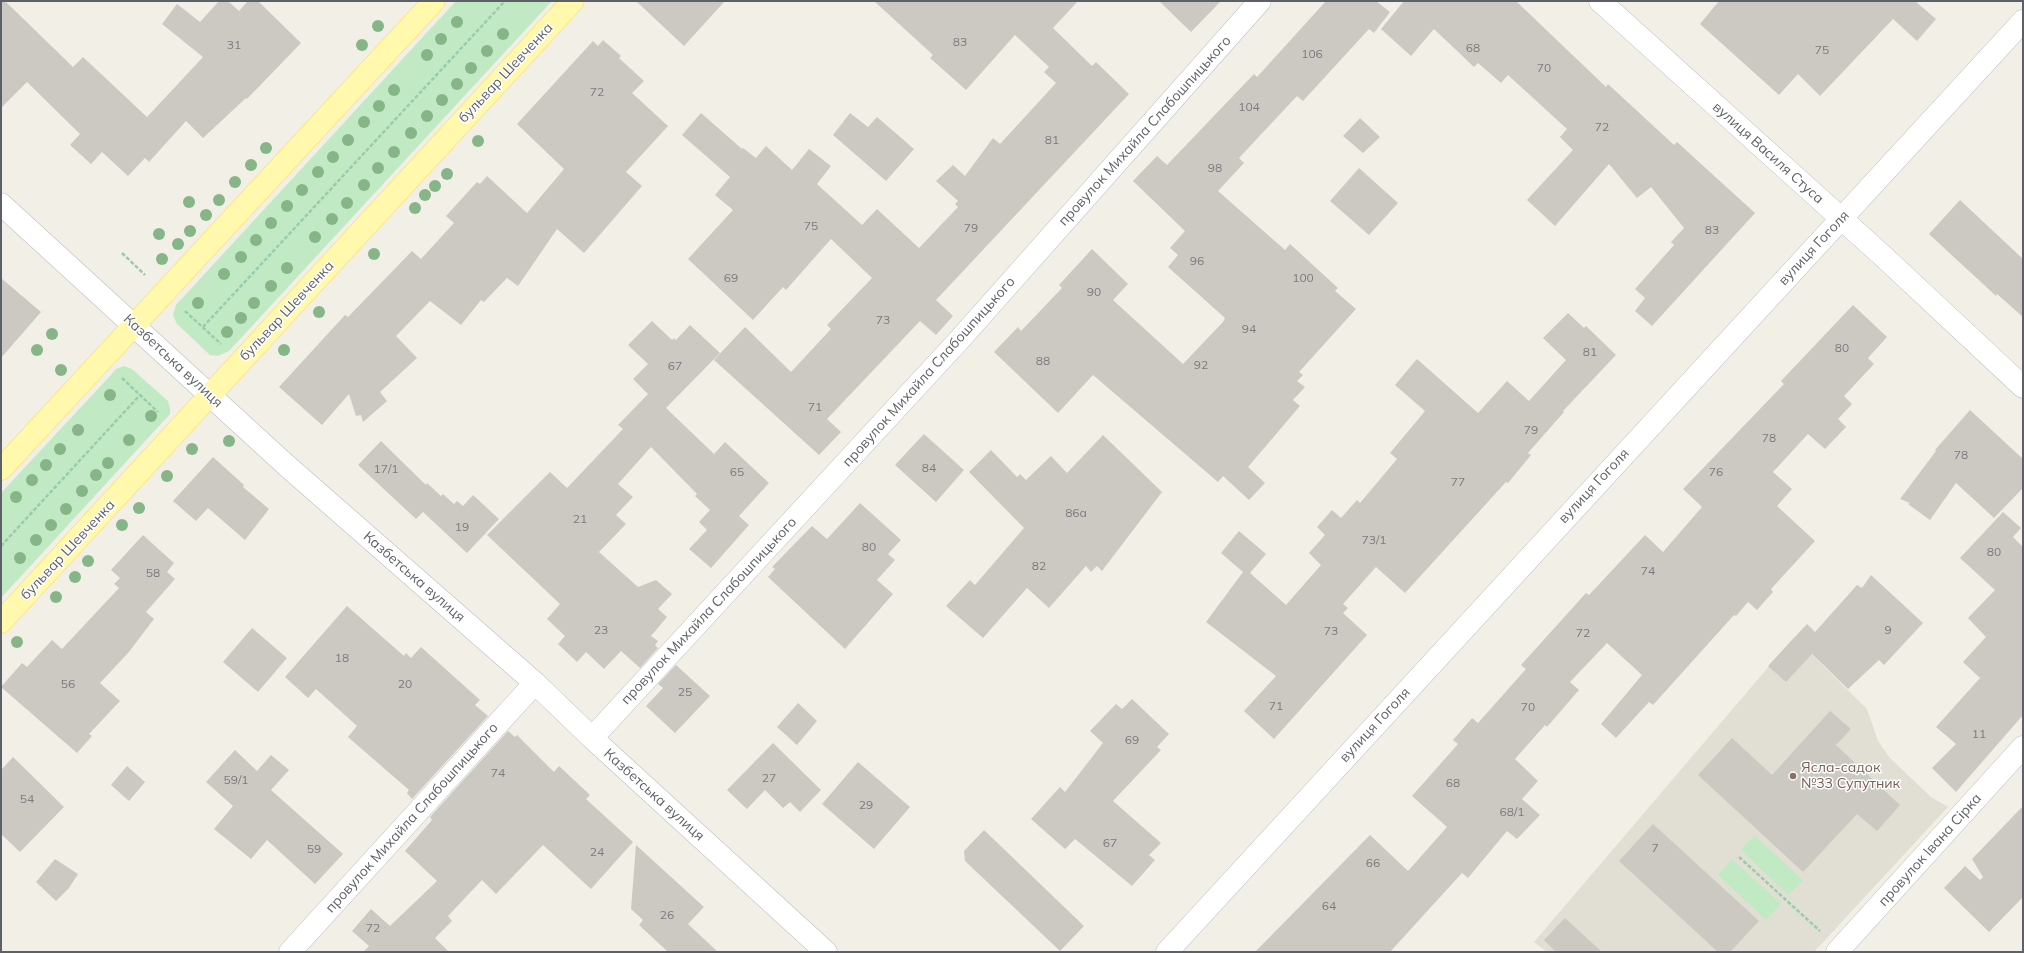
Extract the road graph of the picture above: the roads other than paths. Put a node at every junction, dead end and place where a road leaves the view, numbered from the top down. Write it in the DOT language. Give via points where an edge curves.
graph roads {
  1 [pos="434,1"];
  2 [pos="573,1"];
  3 [pos="1260,1"];
  4 [pos="1600,1"];
  5 [pos="2023,21"];
  6 [pos="1,204"];
  7 [pos="1841,219"];
  8 [pos="134,325"];
  9 [pos="2023,387"];
  10 [pos="210,396"];
  11 [pos="1,469"];
  12 [pos="1,622"];
  13 [pos="535,683"];
  14 [pos="592,738"];
  15 [pos="2023,747"];
  16 [pos="1838,951"];
  17 [pos="290,952"];
  18 [pos="826,952"];
  19 [pos="1167,952"];
  1 -- 8 [label="main road"];
  2 -- 10 [label="main road, бульвар Шевченка"];
  3 -- 14 [label="street, провулок Михайла Слабошпицького" via="961,338"];
  4 -- 7 [label="street, вулиця Василя Стуса"];
  5 -- 7 [label="street, вулиця Гоголя"];
  6 -- 8 [label="street, Казбетська вулиця"];
  7 -- 9 [label="street, вулиця Василя Стуса"];
  7 -- 19 [label="street, вулиця Гоголя"];
  8 -- 10 [label="street, Казбетська вулиця"];
  8 -- 11 [label="main road"];
  10 -- 12 [label="main road, бульвар Шевченка"];
  10 -- 13 [label="street, Казбетська вулиця"];
  13 -- 14 [label="street, Казбетська вулиця"];
  13 -- 17 [label="street, провулок Михайла Слабошпицького"];
  14 -- 18 [label="street, Казбетська вулиця"];
  15 -- 16 [label="street, провулок Івана Сірка"];
}
